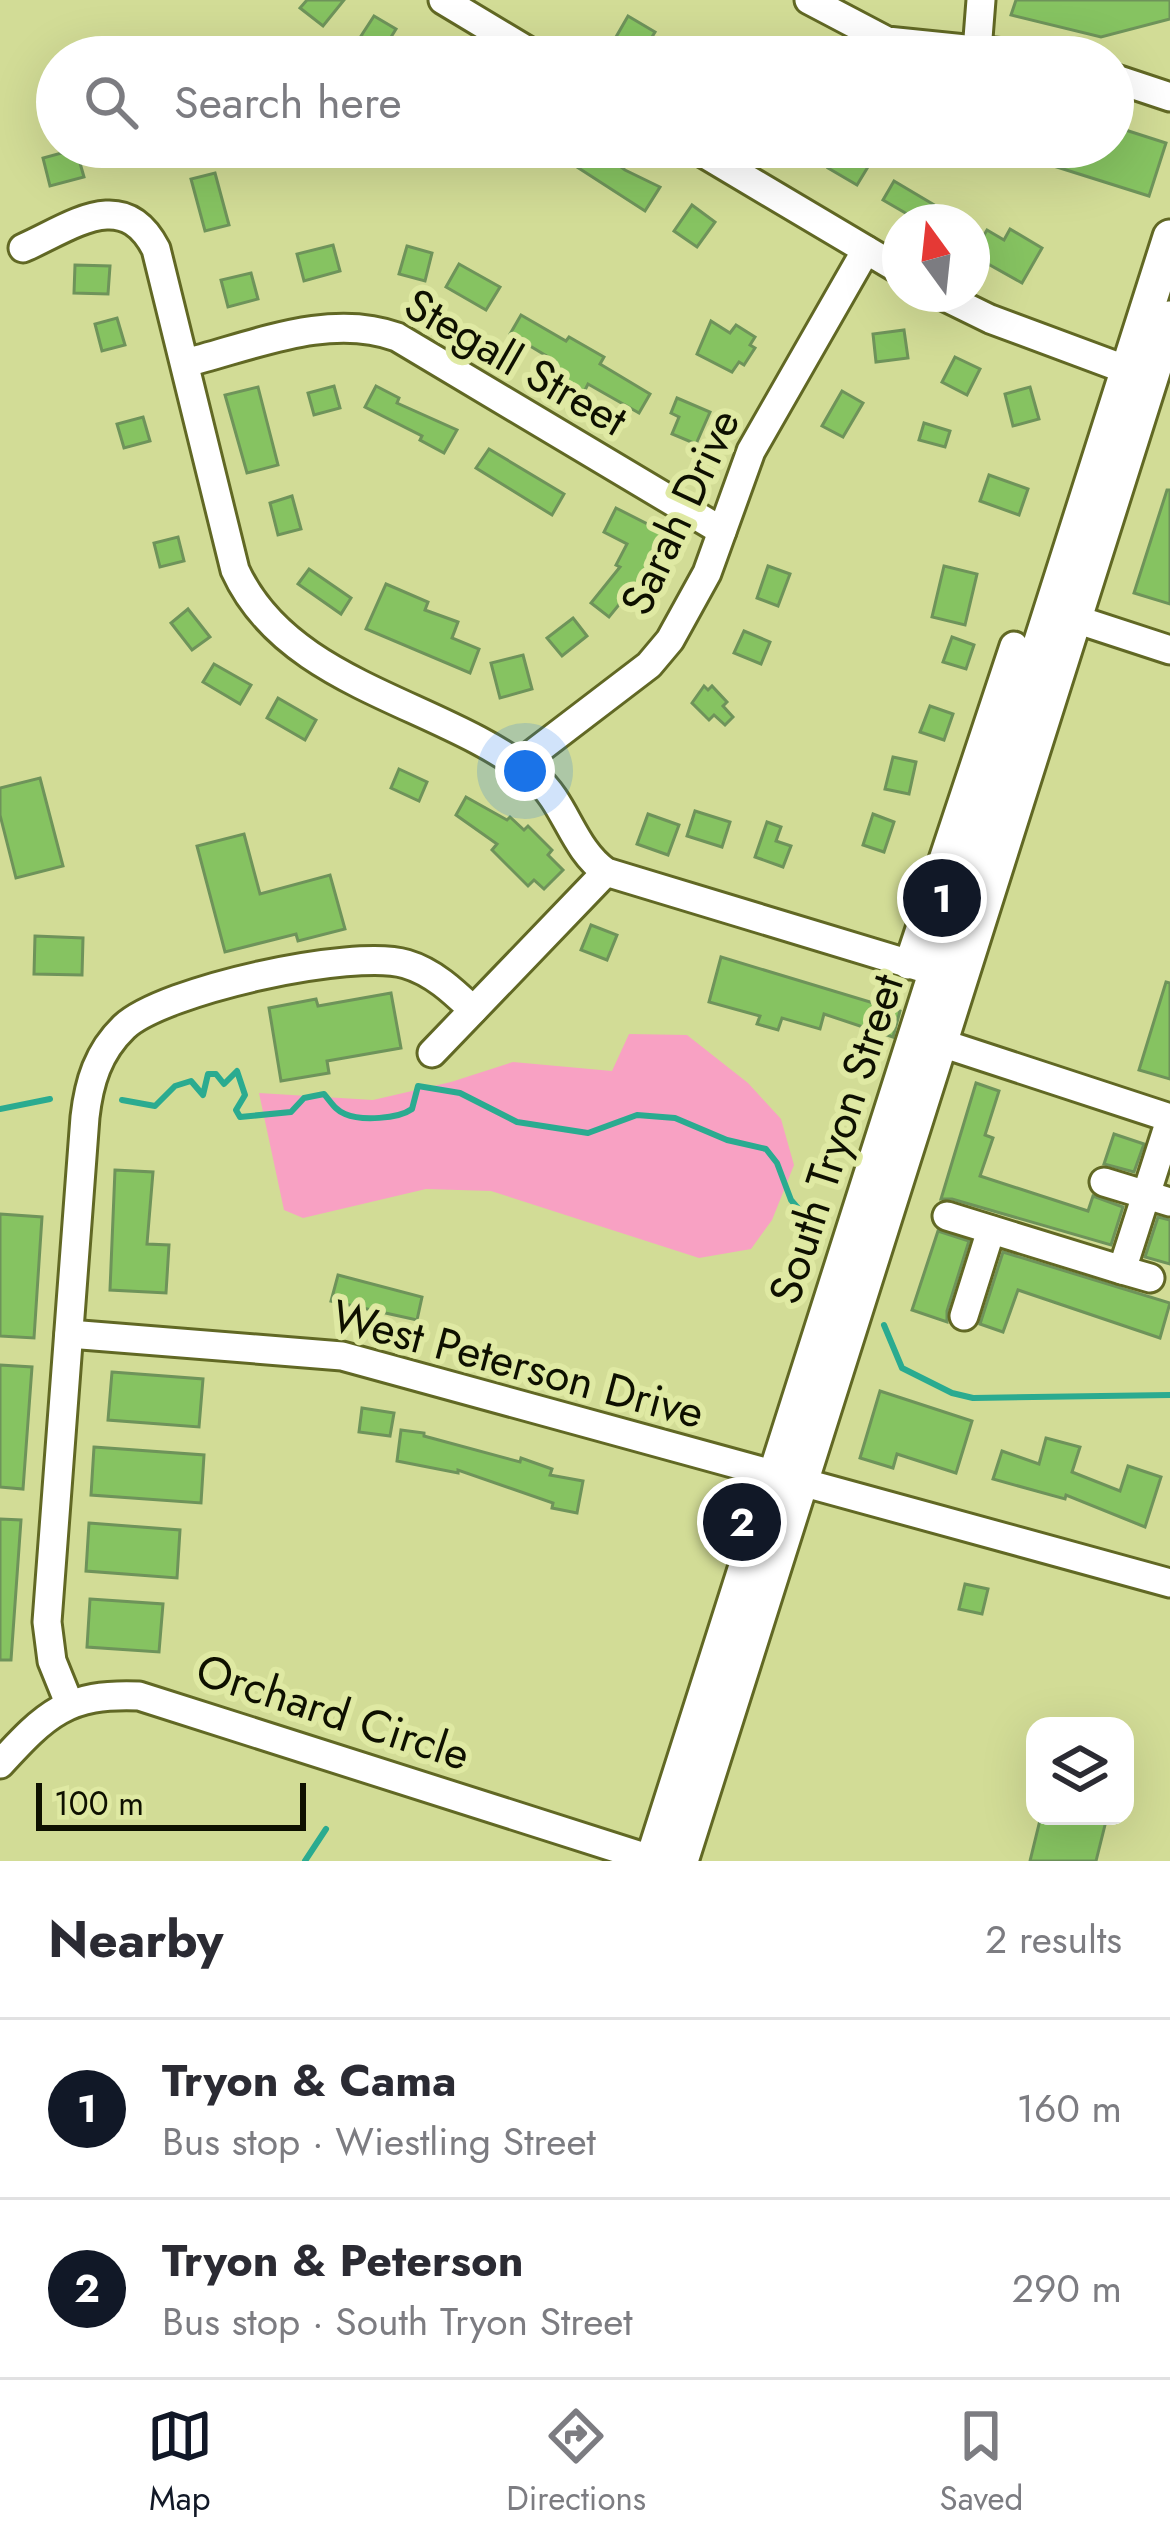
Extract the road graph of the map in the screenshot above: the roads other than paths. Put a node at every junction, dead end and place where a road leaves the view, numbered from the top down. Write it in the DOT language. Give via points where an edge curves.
graph roads {
  1 [pos="443,0"];
  2 [pos="808,0"];
  3 [pos="981,0"];
  4 [pos="503,36"];
  5 [pos="876,36"];
  6 [pos="978,36"];
  7 [pos="1134,85"];
  8 [pos="1170,97"];
  9 [pos="728,168"];
  10 [pos="1170,238"];
  11 [pos="22,248"];
  12 [pos="866,250"];
  13 [pos="882,259"];
  14 [pos="976,312"];
  15 [pos="1170,318"];
  16 [pos="184,363"];
  17 [pos="1138,374"];
  18 [pos="722,531"];
  19 [pos="1064,615"];
  20 [pos="1014,646"];
  21 [pos="1170,650"];
  22 [pos="518,765"];
  23 [pos="606,872"];
  24 [pos="935,972"];
  25 [pos="473,1010"];
  26 [pos="928,1039"];
  27 [pos="432,1053"];
  28 [pos="1170,1119"];
  29 [pos="1104,1182"];
  30 [pos="1158,1198"];
  31 [pos="947,1216"];
  32 [pos="991,1230"];
  33 [pos="1122,1270"];
  34 [pos="1150,1279"];
  35 [pos="964,1316"];
  36 [pos="68,1334"];
  37 [pos="789,1478"];
  38 [pos="1170,1583"];
  39 [pos="69,1703"];
  40 [pos="0,1764"];
  41 [pos="654,1860"];
  42 [pos="681,1861"];
  1 -- 4 [label="street"];
  2 -- 5 [label="street"];
  3 -- 6 [label="street"];
  7 -- 8 [label="street"];
  9 -- 12 [label="street"];
  10 -- 17 [label="main road, South Tryon Street"];
  11 -- 16 [label="street" via="102,214 129,217 156,250"];
  12 -- 13 [label="street"];
  12 -- 18 [label="street, Sarah Drive" via="763,428"];
  14 -- 17 [label="street"];
  15 -- 17 [label="main road, South Tryon Street"];
  16 -- 18 [label="street, Stegall Street" via="312,331 370,327"];
  16 -- 22 [label="street" via="235,570 261,613 331,665"];
  17 -- 19 [label="main road, South Tryon Street"];
  18 -- 22 [label="street, Sarah Drive" via="670,640"];
  19 -- 21 [label="street"];
  19 -- 24 [label="main road, South Tryon Street"];
  20 -- 24 [label="street"];
  22 -- 23 [label="street" via="544,785"];
  23 -- 24 [label="street"];
  23 -- 25 [label="street"];
  24 -- 26 [label="main road, South Tryon Street"];
  25 -- 27 [label="street"];
  25 -- 36 [label="street" via="424,971 362,960 180,997 127,1025 106,1048 88,1093"];
  26 -- 28 [label="street"];
  26 -- 37 [label="main road, South Tryon Street"];
  28 -- 30 [label="street"];
  29 -- 30 [label="street"];
  30 -- 33 [label="street"];
  31 -- 32 [label="street"];
  32 -- 33 [label="street"];
  32 -- 35 [label="street"];
  33 -- 34 [label="street"];
  36 -- 37 [label="street, West Peterson Drive" via="342,1356"];
  36 -- 39 [label="street" via="47,1622"];
  37 -- 38 [label="street, West Peterson Drive"];
  37 -- 41 [label="main road, South Tryon Street"];
  37 -- 42 [label="main road, South Tryon Street"];
  39 -- 40 [label="street"];
  39 -- 41 [label="street, Orchard Circle" via="112,1695 164,1702"];
}
